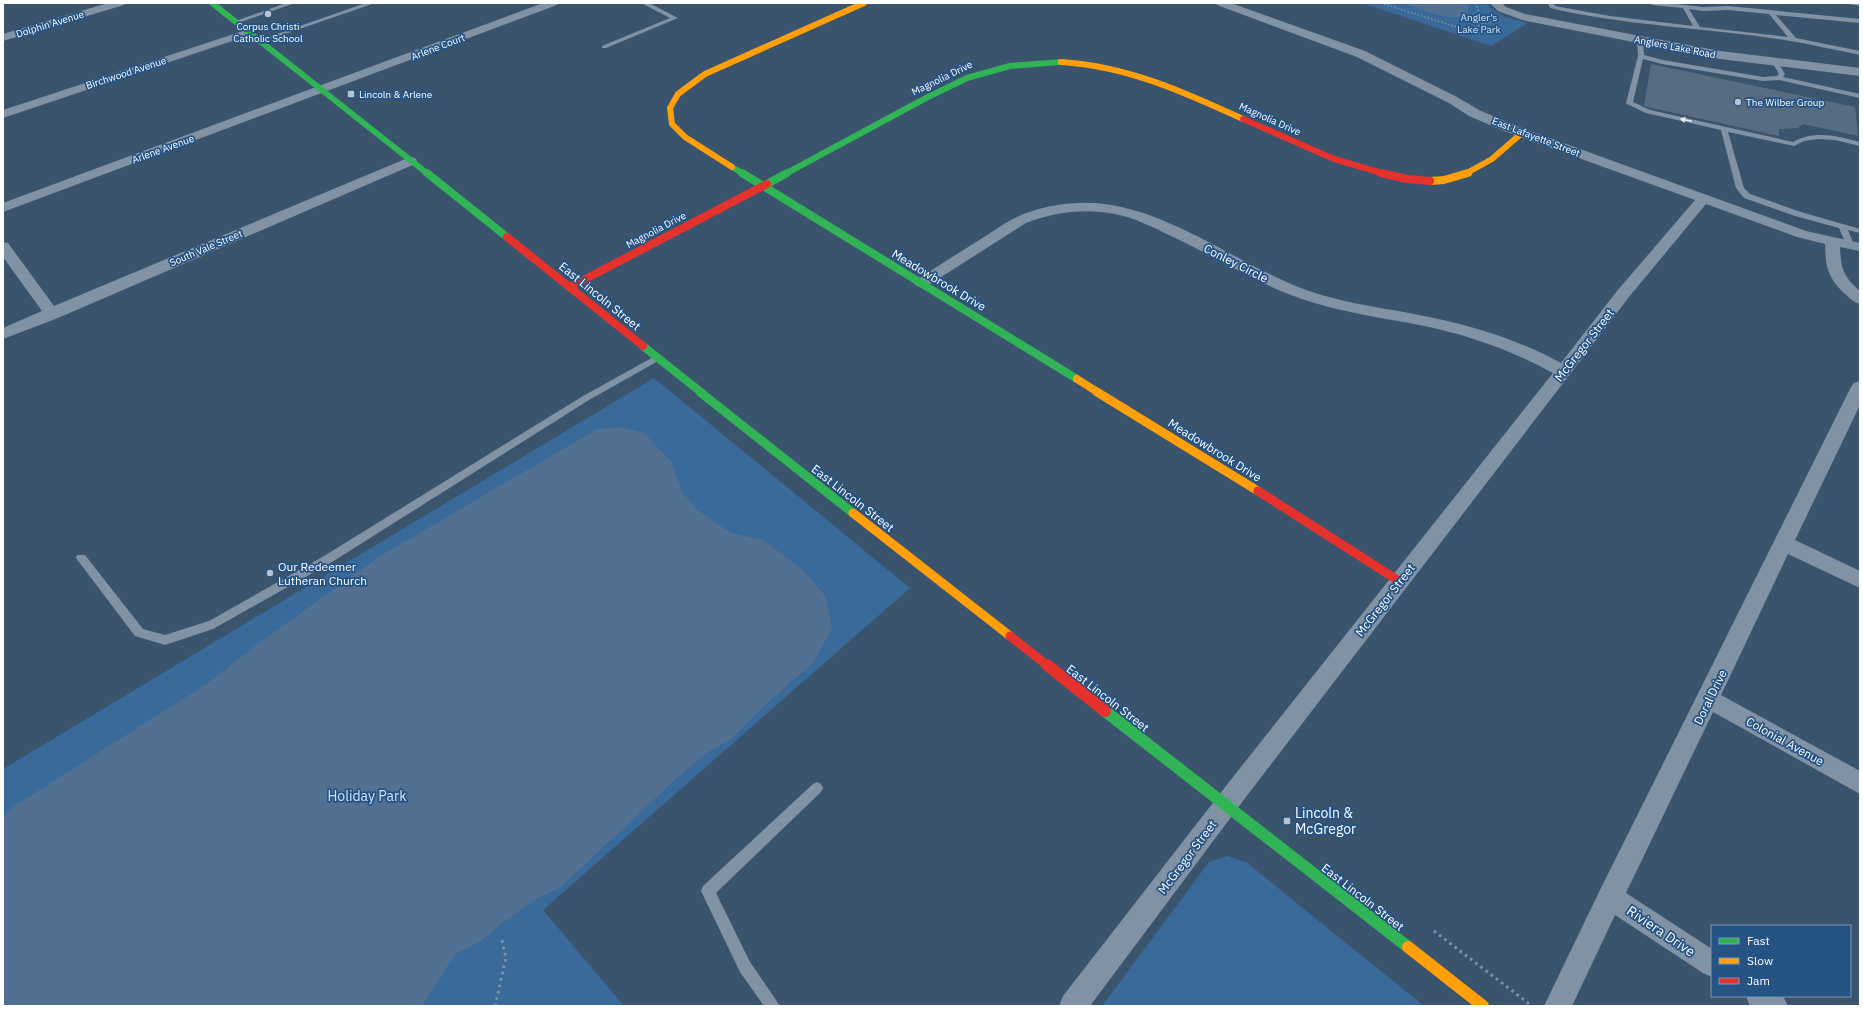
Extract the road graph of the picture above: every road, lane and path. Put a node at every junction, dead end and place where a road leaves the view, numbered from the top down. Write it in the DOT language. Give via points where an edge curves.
graph roads {
  1 [pos="120,3"];
  2 [pos="212,3"];
  3 [pos="292,3"];
  4 [pos="372,3"];
  5 [pos="553,3"];
  6 [pos="644,3"];
  7 [pos="864,3"];
  8 [pos="1222,3"];
  9 [pos="1380,3"];
  10 [pos="1476,3"];
  11 [pos="1495,3"];
  12 [pos="1550,3"];
  13 [pos="1652,3"];
  14 [pos="1846,3"];
  15 [pos="1860,4"];
  16 [pos="1685,7"];
  17 [pos="1771,12"];
  18 [pos="1511,13"];
  19 [pos="1860,21"];
  20 [pos="236,22"];
  21 [pos="1484,25"];
  22 [pos="1698,29"];
  23 [pos="248,32"];
  24 [pos="3,38"];
  25 [pos="1640,40"];
  26 [pos="1794,40"];
  27 [pos="260,41"];
  28 [pos="604,47"];
  29 [pos="1860,53"];
  30 [pos="1641,56"];
  31 [pos="1775,62"];
  32 [pos="1860,72"];
  33 [pos="1779,78"];
  34 [pos="323,90"];
  35 [pos="1860,96"];
  36 [pos="3,114"];
  37 [pos="1724,129"];
  38 [pos="1523,132"];
  39 [pos="1860,144"];
  40 [pos="410,161"];
  41 [pos="764,186"];
  42 [pos="1703,199"];
  43 [pos="3,208"];
  44 [pos="1843,227"];
  45 [pos="1860,231"];
  46 [pos="1832,242"];
  47 [pos="3,246"];
  48 [pos="1855,246"];
  49 [pos="922,283"];
  50 [pos="570,287"];
  51 [pos="1860,299"];
  52 [pos="52,314"];
  53 [pos="3,334"];
  54 [pos="658,358"];
  55 [pos="1564,371"];
  56 [pos="1860,387"];
  57 [pos="1783,544"];
  58 [pos="81,558"];
  59 [pos="1860,580"];
  60 [pos="1399,581"];
  61 [pos="1710,699"];
  62 [pos="1860,783"];
  63 [pos="817,788"];
  64 [pos="1226,806"];
  65 [pos="1610,897"];
  66 [pos="502,940"];
  67 [pos="1711,963"];
  68 [pos="1760,997"];
  69 [pos="495,1006"];
  70 [pos="773,1006"];
  71 [pos="1073,1006"];
  72 [pos="1483,1006"];
  73 [pos="1558,1006"];
  74 [pos="1774,1006"];
  1 -- 24 [label="street, Dolphin Avenue"];
  2 -- 20 [label="street, East Lincoln Street"];
  3 -- 20 [label="lane"];
  4 -- 27 [label="lane"];
  5 -- 34 [label="street, Arlene Court"];
  6 -- 28 [label="lane" via="675,18"];
  7 -- 41 [label="street, Meadowbrook Drive" via="705,74 683,89 674,99 670,111 672,124 686,137"];
  8 -- 38 [label="street, East Lafayette Street" via="1361,54 1446,96 1474,113"];
  9 -- 21 [label="path" via="1463,29"];
  10 -- 21 [label="path"];
  11 -- 18 [label="street, Anglers Lake Road"];
  12 -- 22 [label="lane" via="1552,7 1583,14"];
  13 -- 16 [label="lane"];
  14 -- 15 [label="lane"];
  16 -- 17 [label="lane"];
  16 -- 22 [label="lane"];
  17 -- 19 [label="lane"];
  17 -- 26 [label="lane"];
  18 -- 21 [label="path"];
  18 -- 25 [label="street, Anglers Lake Road"];
  20 -- 23 [label="street, East Lincoln Street"];
  22 -- 26 [label="lane"];
  23 -- 27 [label="street, East Lincoln Street"];
  23 -- 36 [label="street, Birchwood Avenue"];
  25 -- 30 [label="lane"];
  25 -- 31 [label="street, Anglers Lake Road"];
  26 -- 29 [label="lane"];
  27 -- 34 [label="street, East Lincoln Street"];
  30 -- 33 [label="lane" via="1662,62 1763,79"];
  37 -- 30 [label="lane, one-way" via="1648,112 1629,103"];
  31 -- 32 [label="street, Anglers Lake Road"];
  31 -- 33 [label="lane" via="1782,74"];
  33 -- 35 [label="lane"];
  34 -- 40 [label="street, East Lincoln Street"];
  34 -- 43 [label="street, Arlene Avenue"];
  37 -- 39 [label="lane" via="1794,144 1802,138 1814,136"];
  37 -- 44 [label="lane" via="1740,188 1748,196"];
  38 -- 41 [label="street, Magnolia Drive" via="1494,160 1464,176 1445,180 1400,178 1378,174 1343,161 1183,92 1129,72 1090,64 1046,61 1011,64 980,72 952,84"];
  38 -- 42 [label="street, East Lafayette Street"];
  40 -- 50 [label="street, East Lincoln Street"];
  40 -- 52 [label="street, South Vale Street"];
  41 -- 49 [label="street, Meadowbrook Drive"];
  41 -- 50 [label="street, Magnolia Drive"];
  42 -- 46 [label="street, East Lafayette Street"];
  42 -- 55 [label="street, McGregor Street" via="1623,294"];
  44 -- 45 [label="lane"];
  44 -- 48 [label="lane"];
  46 -- 48 [label="street, East Lafayette Street"];
  46 -- 51 [label="street" via="1833,270 1844,285"];
  47 -- 52 [label="street"];
  49 -- 55 [label="street, Conley Circle" via="1021,220 1048,210 1078,206 1115,210 1138,216 1271,280 1321,300 1439,325 1512,348"];
  49 -- 60 [label="street, Meadowbrook Drive" via="1211,461"];
  50 -- 54 [label="street, East Lincoln Street"];
  52 -- 53 [label="street, South Vale Street"];
  54 -- 58 [label="lane" via="586,398 328,558 213,624 165,640 139,633"];
  54 -- 64 [label="street, East Lincoln Street"];
  55 -- 60 [label="street, McGregor Street"];
  56 -- 57 [label="street, Doral Drive"];
  57 -- 59 [label="street"];
  57 -- 61 [label="street, Doral Drive"];
  60 -- 64 [label="street, McGregor Street"];
  61 -- 62 [label="street, Colonial Avenue"];
  61 -- 65 [label="street, Doral Drive"];
  63 -- 70 [label="lane" via="708,891 746,967"];
  64 -- 71 [label="street, McGregor Street"];
  64 -- 72 [label="street, East Lincoln Street"];
  65 -- 67 [label="street, Riviera Drive"];
  65 -- 73 [label="street, Doral Drive"];
  66 -- 69 [label="path" via="506,958"];
  68 -- 74 [label="street"];
}
